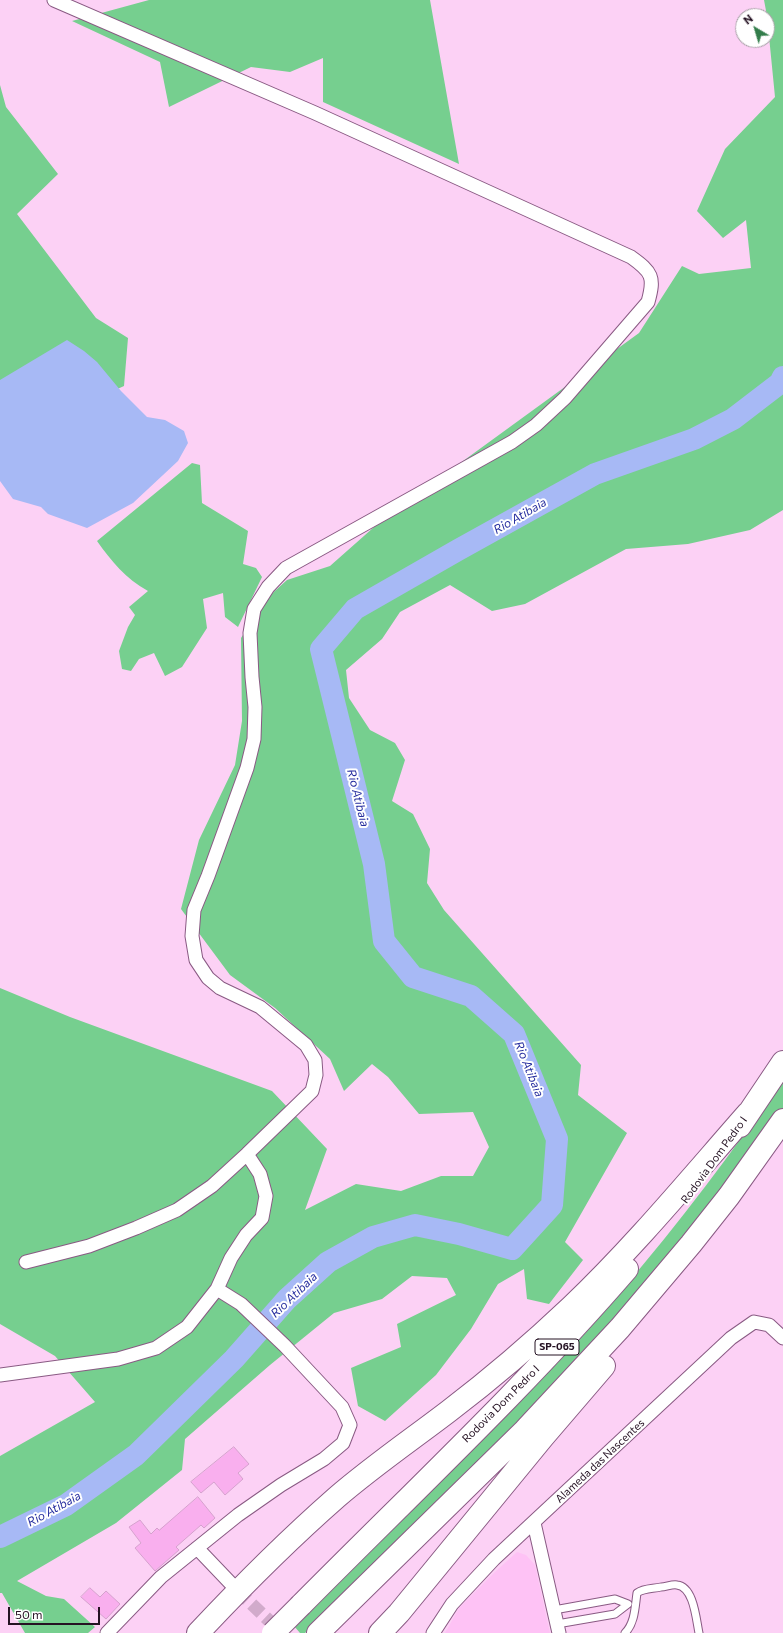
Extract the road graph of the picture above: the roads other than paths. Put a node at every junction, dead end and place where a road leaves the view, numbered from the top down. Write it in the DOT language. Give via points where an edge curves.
graph roads {
  1 [pos="54,0"];
  2 [pos="783,1062"];
  3 [pos="748,1113"];
  4 [pos="783,1120"];
  5 [pos="783,1133"];
  6 [pos="247,1154"];
  7 [pos="26,1262"];
  8 [pos="217,1289"];
  9 [pos="783,1338"];
  10 [pos="0,1375"];
  11 [pos="534,1523"];
  12 [pos="197,1548"];
  13 [pos="238,1591"];
  14 [pos="632,1603"];
  15 [pos="554,1610"];
  16 [pos="558,1628"];
  17 [pos="320,1631"];
  18 [pos="107,1633"];
  19 [pos="198,1633"];
  20 [pos="273,1633"];
  21 [pos="380,1633"];
  22 [pos="433,1633"];
  23 [pos="625,1633"];
  24 [pos="698,1633"];
  1 -- 6 [label="street" via="315,113 631,257 646,267 653,284 648,302 566,398 536,425 512,442 286,568 268,587 254,609 250,633 255,707 254,739 244,775 194,910 192,936 196,960 208,978 220,988 260,1007 306,1045 315,1060 316,1075 312,1091"];
  2 -- 3 [label="highway, Rodovia Dom Pedro I / SP-065"];
  3 -- 13 [label="highway" via="624,1253 571,1307 496,1373 337,1498"];
  3 -- 20 [label="highway, Rodovia Dom Pedro I / SP-065, bridge" via="672,1218 596,1304 514,1392"];
  4 -- 17 [label="highway, SP-065" via="729,1196 620,1328 525,1430"];
  5 -- 21 [label="highway" via="711,1236 638,1327"];
  6 -- 7 [label="street" via="212,1186 177,1210 89,1246"];
  6 -- 8 [label="street" via="260,1174 266,1196 262,1218 246,1235 231,1258"];
  8 -- 10 [label="street" via="187,1327 156,1348 118,1359"];
  8 -- 12 [label="street" via="241,1304 285,1346 342,1407 350,1425 343,1443 324,1459 238,1515"];
  9 -- 11 [label="street, Alameda das Nascentes" via="769,1325 754,1322 731,1338"];
  11 -- 15 [label="street"];
  11 -- 22 [label="street, Alameda das Nascentes" via="494,1559 452,1604"];
  12 -- 13 [label="street"];
  12 -- 18 [label="street" via="161,1578"];
  13 -- 19 [label="highway"];
  14 -- 15 [label="lane" via="614,1599"];
  14 -- 16 [label="lane" via="615,1614"];
  14 -- 23 [label="lane" via="631,1624"];
  14 -- 24 [label="lane" via="643,1590 676,1585 682,1587 689,1594 695,1610"];
  15 -- 16 [label="street"];
}
